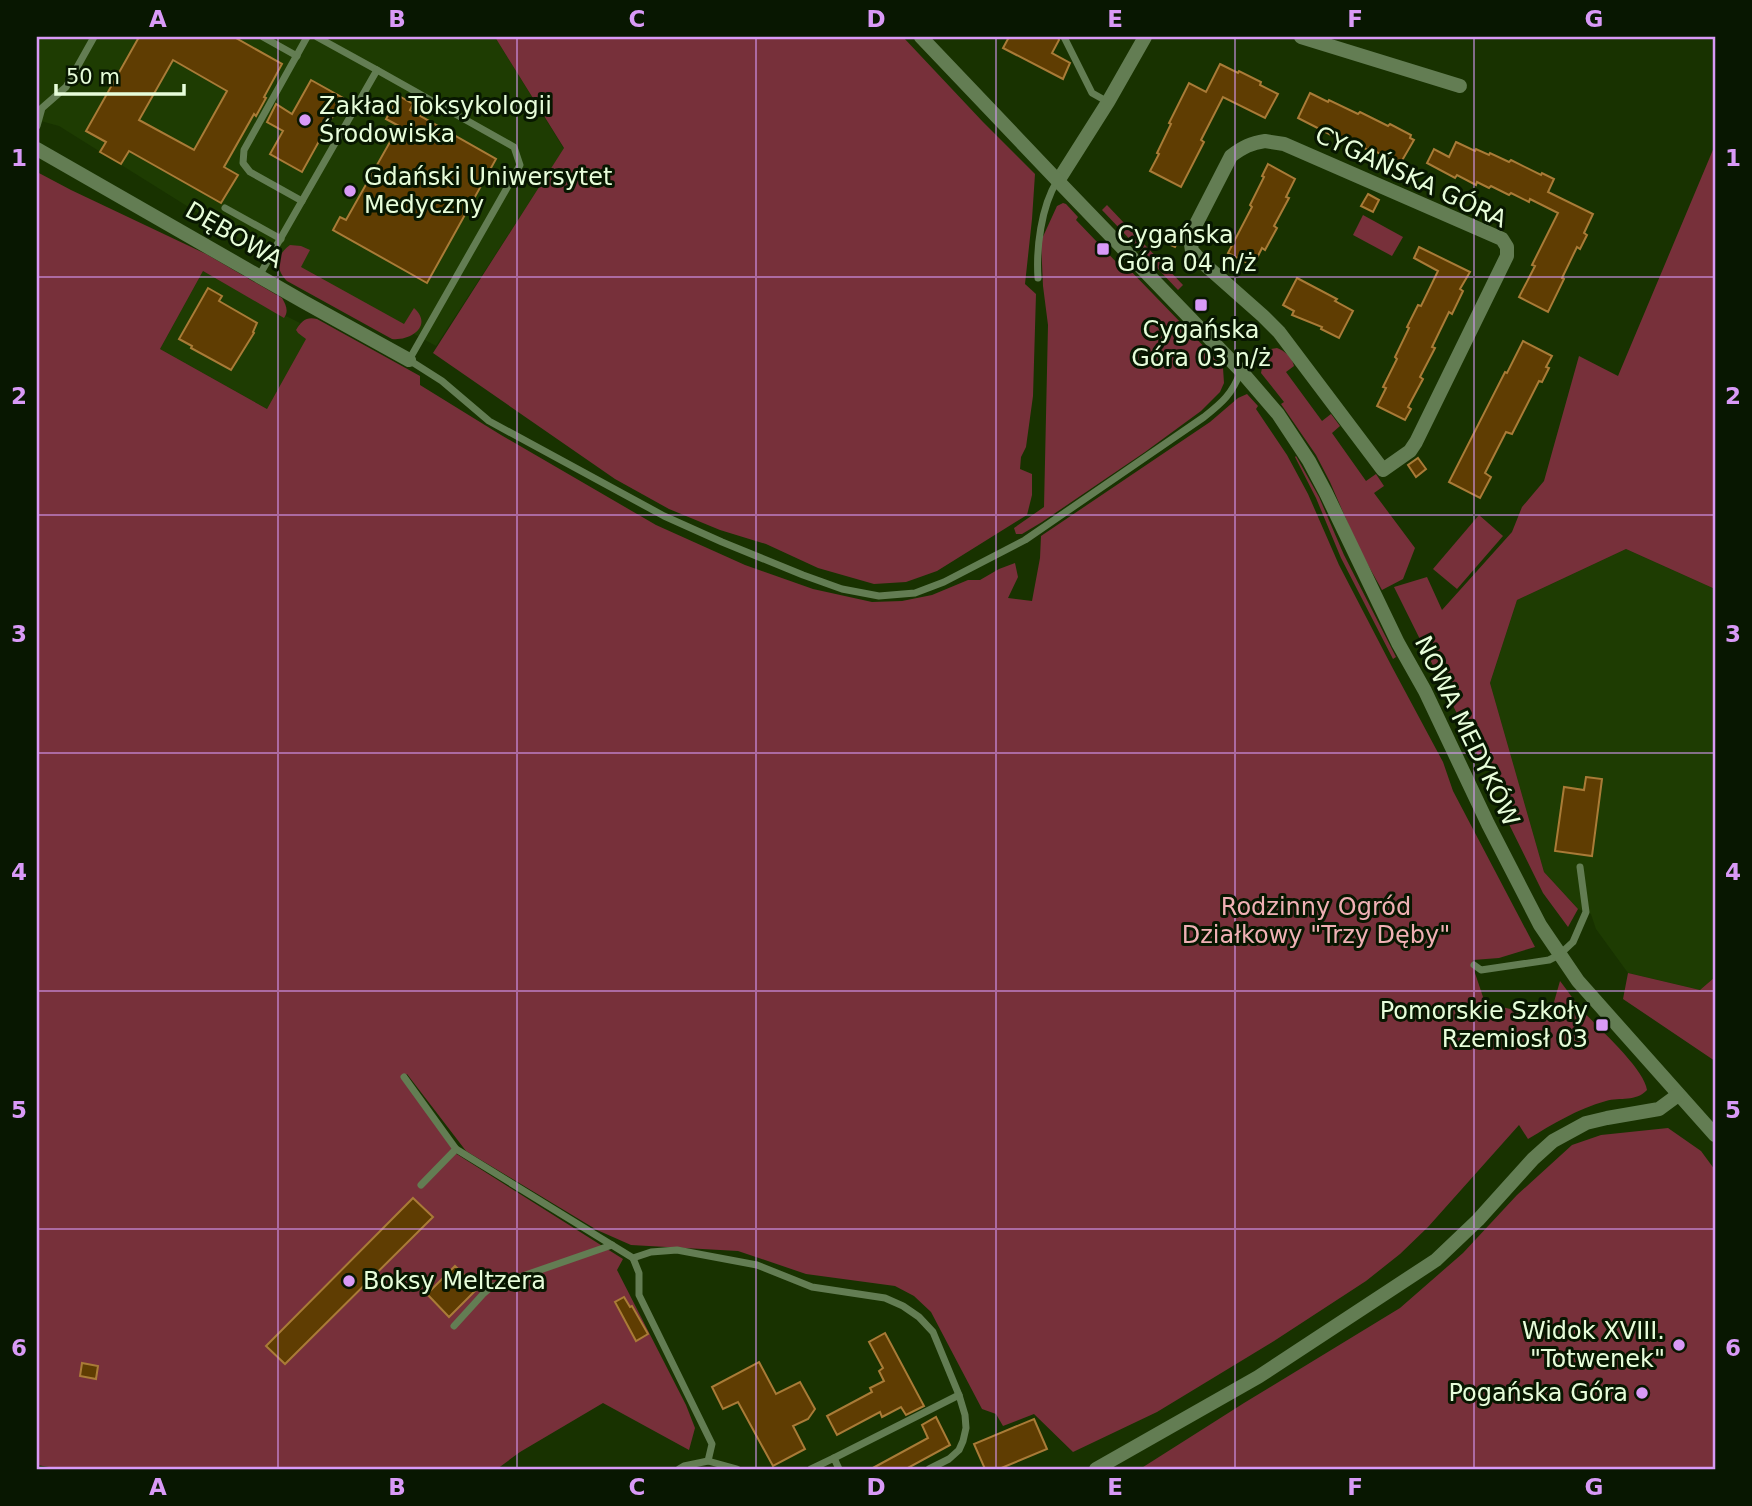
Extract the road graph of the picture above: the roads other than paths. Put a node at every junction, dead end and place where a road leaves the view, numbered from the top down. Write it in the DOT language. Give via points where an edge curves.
graph roads {
  1 [pos="94,37"];
  2 [pos="263,37"];
  3 [pos="307,37"];
  4 [pos="317,37"];
  5 [pos="921,37"];
  6 [pos="1064,37"];
  7 [pos="1145,37"];
  8 [pos="1301,37"];
  9 [pos="297,56"];
  10 [pos="377,70"];
  11 [pos="1460,86"];
  12 [pos="1108,102"];
  13 [pos="37,126"];
  14 [pos="37,149"];
  15 [pos="1058,181"];
  16 [pos="302,201"];
  17 [pos="225,208"];
  18 [pos="281,239"];
  19 [pos="259,276"];
  20 [pos="1038,278"];
  21 [pos="410,360"];
  22 [pos="1241,371"];
  23 [pos="1383,470"];
  24 [pos="1580,867"];
  25 [pos="1559,955"];
  26 [pos="1474,965"];
  27 [pos="404,1077"];
  28 [pos="1678,1095"];
  29 [pos="1715,1135"];
  30 [pos="456,1149"];
  31 [pos="421,1185"];
  32 [pos="612,1245"];
  33 [pos="633,1258"];
  34 [pos="454,1326"];
  35 [pos="959,1395"];
  36 [pos="834,1458"];
  37 [pos="708,1461"];
  38 [pos="679,1469"];
  39 [pos="737,1469"];
  40 [pos="811,1469"];
  41 [pos="839,1469"];
  42 [pos="929,1469"];
  43 [pos="1096,1469"];
  1 -- 13 [label="lane" via="66,87 42,108"];
  2 -- 9 [label="lane"];
  3 -- 9 [label="lane"];
  4 -- 10 [label="lane"];
  5 -- 15 [label="street"];
  6 -- 12 [label="lane" via="1093,93"];
  7 -- 12 [label="street"];
  8 -- 11 [label="street"];
  9 -- 16 [label="lane" via="244,150 243,163 250,172"];
  10 -- 16 [label="lane"];
  10 -- 21 [label="lane" via="514,147 520,165"];
  12 -- 15 [label="street"];
  14 -- 19 [label="street, DĘBOWA"];
  15 -- 20 [label="lane" via="1050,192 1038,240"];
  15 -- 22 [label="street"];
  16 -- 18 [label="lane"];
  17 -- 18 [label="lane"];
  18 -- 19 [label="lane"];
  19 -- 21 [label="street, DĘBOWA"];
  21 -- 22 [label="lane" via="489,421 664,516 803,575 879,596 915,593 944,582 1025,540 1204,417 1227,398"];
  22 -- 25 [label="street, NOWA MEDYKÓW" via="1278,414 1309,461 1488,824"];
  23 -- 23 [label="street, CYGAŃSKA GÓRA" via="1413,448 1507,256 1507,247 1502,239 1284,144 1252,142 1231,156 1193,230 1192,251 1279,332"];
  24 -- 25 [label="lane" via="1586,912 1573,942"];
  25 -- 26 [label="lane" via="1481,970"];
  25 -- 28 [label="street, NOWA MEDYKÓW"];
  27 -- 30 [label="lane"];
  28 -- 29 [label="street, NOWA MEDYKÓW"];
  28 -- 43 [label="street" via="1659,1109 1586,1124 1553,1141 1436,1260 1258,1377"];
  30 -- 31 [label="lane"];
  30 -- 32 [label="lane"];
  32 -- 33 [label="lane"];
  32 -- 34 [label="lane" via="491,1287"];
  33 -- 35 [label="lane" via="677,1250 757,1265 812,1287 885,1298 919,1317 933,1332"];
  33 -- 37 [label="lane" via="639,1273 639,1295 712,1444"];
  35 -- 36 [label="lane"];
  35 -- 42 [label="lane" via="965,1415 963,1441 949,1459"];
  36 -- 40 [label="lane"];
  36 -- 41 [label="lane"];
  37 -- 38 [label="lane"];
  37 -- 39 [label="lane"];
}
